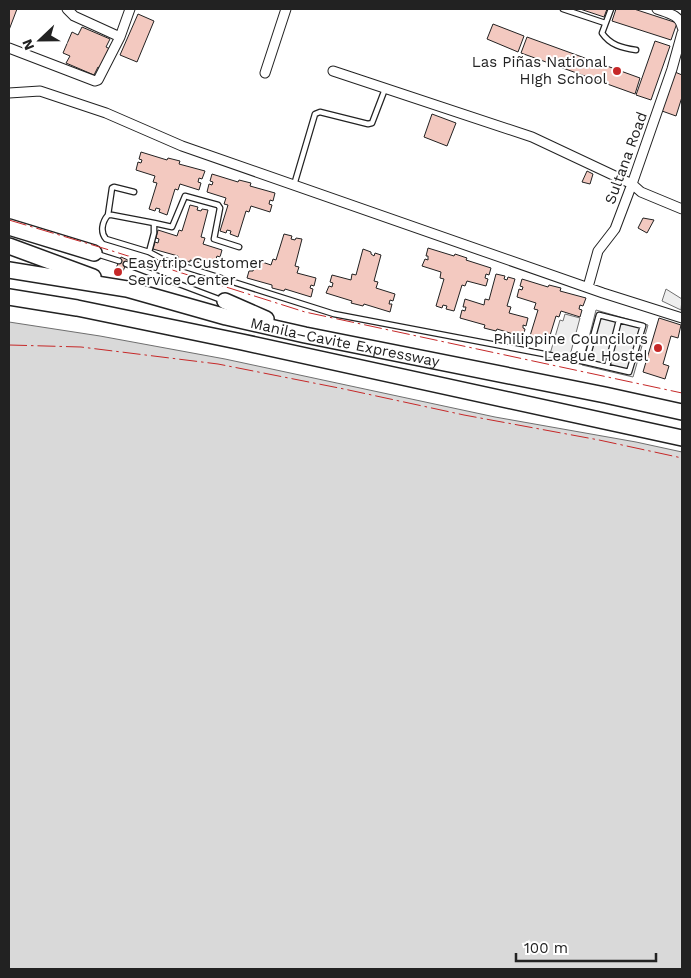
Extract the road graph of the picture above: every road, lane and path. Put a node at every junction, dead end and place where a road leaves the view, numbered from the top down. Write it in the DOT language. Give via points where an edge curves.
graph roads {
  1 [pos="67,9"];
  2 [pos="130,9"];
  3 [pos="286,9"];
  4 [pos="563,9"];
  5 [pos="611,9"];
  6 [pos="657,9"];
  7 [pos="605,23"];
  8 [pos="682,27"];
  9 [pos="682,33"];
  10 [pos="120,37"];
  11 [pos="9,48"];
  12 [pos="636,50"];
  13 [pos="334,71"];
  14 [pos="265,73"];
  15 [pos="385,90"];
  16 [pos="9,93"];
  17 [pos="632,184"];
  18 [pos="294,185"];
  19 [pos="134,192"];
  20 [pos="682,209"];
  21 [pos="108,215"];
  22 [pos="154,223"];
  23 [pos="9,227"];
  24 [pos="9,246"];
  25 [pos="239,247"];
  26 [pos="149,252"];
  27 [pos="94,253"];
  28 [pos="120,261"];
  29 [pos="126,264"];
  30 [pos="9,270"];
  31 [pos="588,287"];
  32 [pos="127,289"];
  33 [pos="9,297"];
  34 [pos="225,301"];
  35 [pos="9,303"];
  36 [pos="77,308"];
  37 [pos="682,318"];
  38 [pos="619,320"];
  39 [pos="305,335"];
  40 [pos="586,362"];
  41 [pos="607,367"];
  42 [pos="682,412"];
  43 [pos="682,438"];
  1 -- 10 [label="street" via="74,16"];
  2 -- 10 [label="street"];
  3 -- 14 [label="street"];
  4 -- 7 [label="lane"];
  5 -- 7 [label="lane"];
  6 -- 8 [label="street" via="677,17"];
  7 -- 12 [label="lane" via="602,33 607,40"];
  9 -- 17 [label="street, Sultana Road"];
  10 -- 11 [label="street" via="100,78 95,81"];
  13 -- 15 [label="street"];
  15 -- 17 [label="street" via="532,137"];
  15 -- 18 [label="lane" via="372,124 320,112 315,114"];
  16 -- 18 [label="street" via="40,91"];
  17 -- 20 [label="street" via="641,192"];
  17 -- 31 [label="street, Sultana Road" via="615,229 598,251"];
  18 -- 31 [label="street"];
  19 -- 21 [label="lane" via="112,188"];
  21 -- 22 [label="lane"];
  21 -- 26 [label="lane" via="102,231 106,239"];
  22 -- 25 [label="lane" via="172,227 185,196 218,205 214,239"];
  22 -- 26 [label="lane"];
  23 -- 27 [label="highway"];
  24 -- 32 [label="highway"];
  26 -- 40 [label="lane" via="164,260 334,314"];
  27 -- 28 [label="lane"];
  29 -- 34 [label="lane"];
  30 -- 32 [label="highway, Manila–Cavite Expressway"];
  31 -- 37 [label="street"];
  32 -- 39 [label="highway, Manila–Cavite Expressway"];
  33 -- 36 [label="highway, Manila–Cavite Expressway"];
  34 -- 39 [label="highway"];
  35 -- 36 [label="highway"];
  36 -- 43 [label="highway, Manila–Cavite Expressway"];
  38 -- 40 [label="lane" via="599,315"];
  38 -- 41 [label="lane"];
  38 -- 41 [label="lane" via="643,326 629,372"];
  39 -- 42 [label="highway, Manila–Cavite Expressway"];
  40 -- 41 [label="lane"];
}
